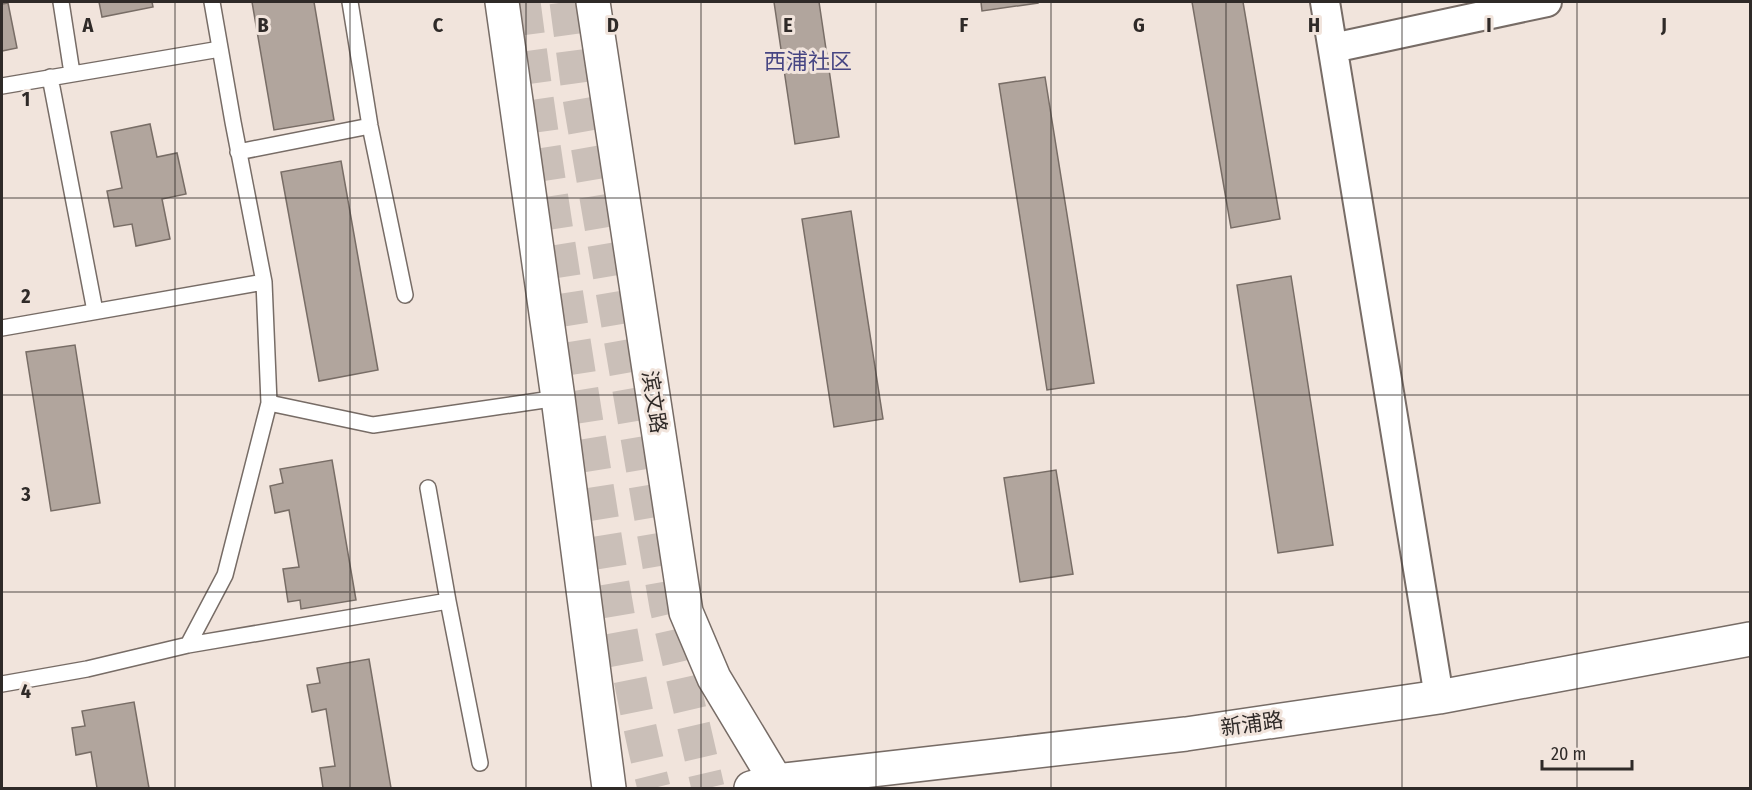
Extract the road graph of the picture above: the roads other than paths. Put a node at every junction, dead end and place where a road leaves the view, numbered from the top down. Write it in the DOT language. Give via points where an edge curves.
graph roads {
  1 [pos="60,2"];
  2 [pos="212,2"];
  3 [pos="350,2"];
  4 [pos="502,2"];
  5 [pos="593,2"];
  6 [pos="1325,2"];
  7 [pos="1547,2"];
  8 [pos="1333,48"];
  9 [pos="220,50"];
  10 [pos="72,74"];
  11 [pos="50,77"];
  12 [pos="2,86"];
  13 [pos="370,126"];
  14 [pos="238,152"];
  15 [pos="264,282"];
  16 [pos="405,295"];
  17 [pos="95,311"];
  18 [pos="2,328"];
  19 [pos="558,398"];
  20 [pos="269,403"];
  21 [pos="428,488"];
  22 [pos="448,600"];
  23 [pos="1750,639"];
  24 [pos="188,645"];
  25 [pos="2,684"];
  26 [pos="1439,697"];
  27 [pos="480,763"];
  28 [pos="769,786"];
  29 [pos="609,789"];
  1 -- 10 [label="lane"];
  2 -- 9 [label="lane"];
  3 -- 13 [label="lane"];
  4 -- 19 [label="main road"];
  5 -- 28 [label="main road, 滨文路" via="686,612 714,678"];
  6 -- 8 [label="street"];
  7 -- 8 [label="street"];
  8 -- 26 [label="street"];
  9 -- 10 [label="lane"];
  9 -- 14 [label="lane"];
  10 -- 11 [label="lane"];
  11 -- 12 [label="lane"];
  11 -- 17 [label="lane"];
  13 -- 14 [label="lane"];
  13 -- 16 [label="lane"];
  14 -- 15 [label="lane"];
  15 -- 17 [label="lane"];
  15 -- 20 [label="lane"];
  17 -- 18 [label="lane"];
  19 -- 20 [label="lane" via="373,425"];
  19 -- 29 [label="main road"];
  20 -- 24 [label="lane" via="225,575"];
  21 -- 22 [label="lane"];
  22 -- 24 [label="lane"];
  22 -- 27 [label="lane"];
  23 -- 26 [label="main road, 新浦路"];
  24 -- 25 [label="lane"];
  26 -- 28 [label="main road, 新浦路" via="1186,734"];
}
